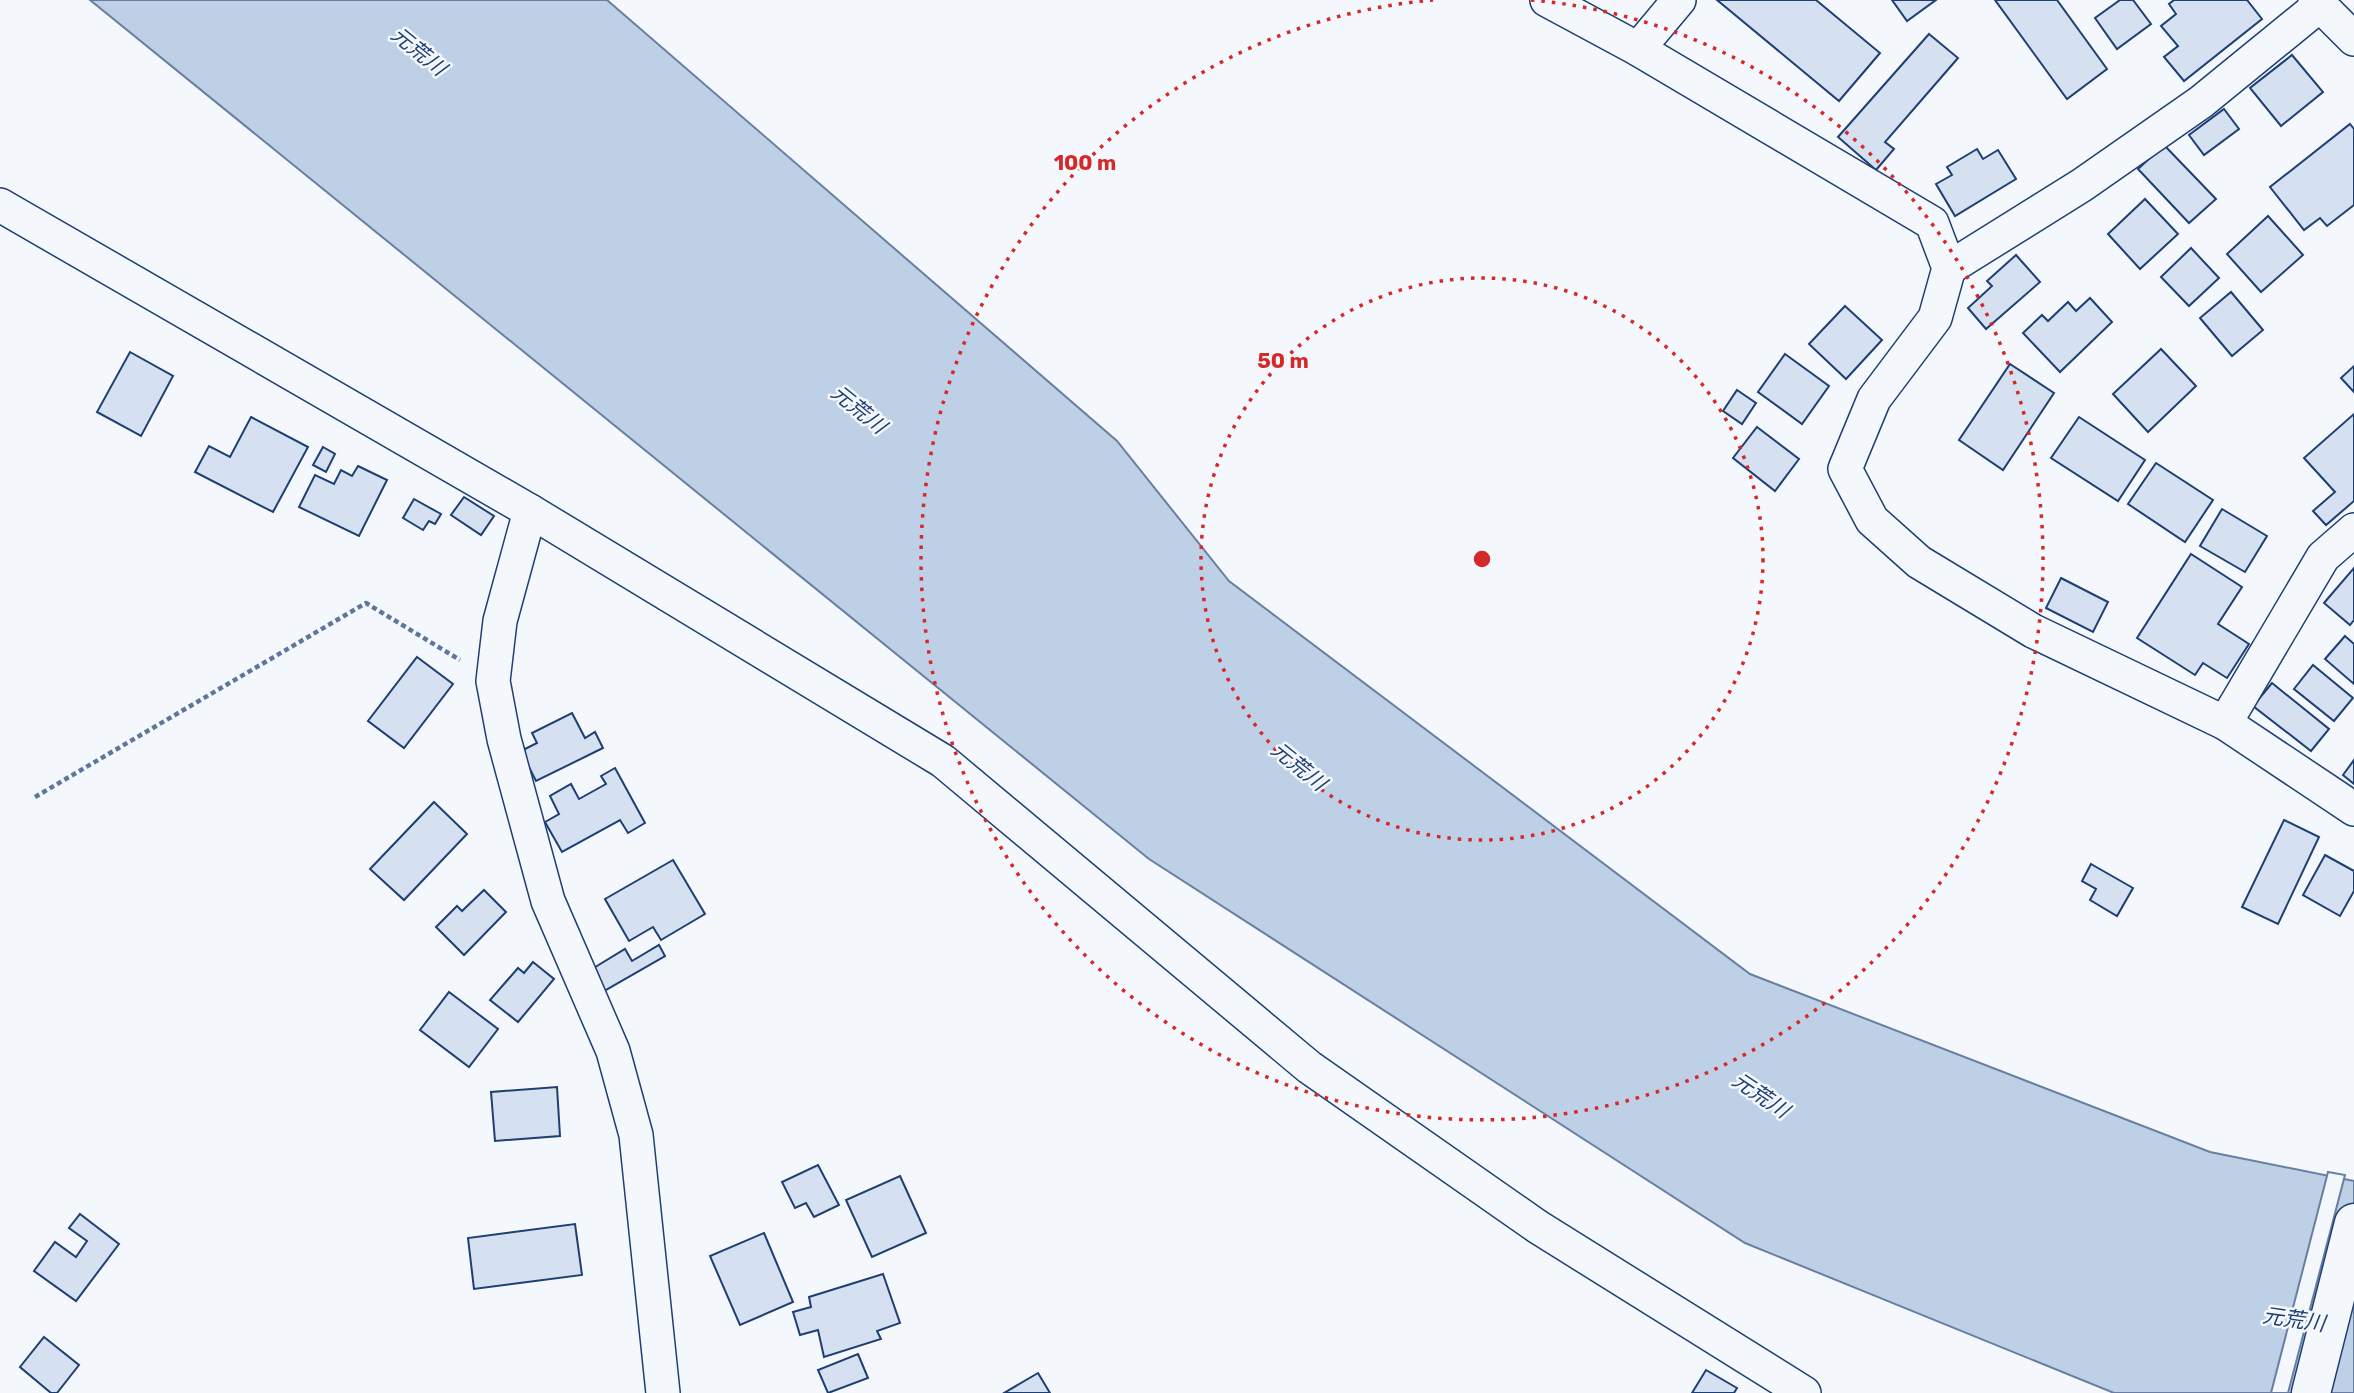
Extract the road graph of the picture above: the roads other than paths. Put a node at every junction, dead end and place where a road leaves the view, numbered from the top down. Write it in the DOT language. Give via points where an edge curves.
graph roads {
  1 [pos="1547,0"];
  2 [pos="1679,0"];
  3 [pos="2318,3"];
  4 [pos="2354,39"];
  5 [pos="1638,49"];
  6 [pos="0,205"];
  7 [pos="1949,268"];
  8 [pos="530,510"];
  9 [pos="2354,530"];
  10 [pos="2225,723"];
  11 [pos="2354,809"];
  12 [pos="2354,1223"];
  13 [pos="663,1393"];
  14 [pos="1804,1393"];
  15 [pos="2311,1393"];
  1 -- 5 [label="street"];
  2 -- 5 [label="street"];
  3 -- 4 [label="street"];
  3 -- 7 [label="street" via="2201,102 2082,185"];
  5 -- 7 [label="street" via="1932,223"];
  6 -- 8 [label="street"];
  7 -- 10 [label="street" via="1935,318 1874,399 1845,469 1872,520 1919,562 2034,631"];
  8 -- 13 [label="street" via="500,621 493,681 503,739 548,901 613,1051 636,1135"];
  8 -- 14 [label="street" via="943,761 1309,1067 1538,1227"];
  9 -- 10 [label="street" via="2323,557"];
  10 -- 11 [label="street"];
  12 -- 15 [label="main road"];
}
